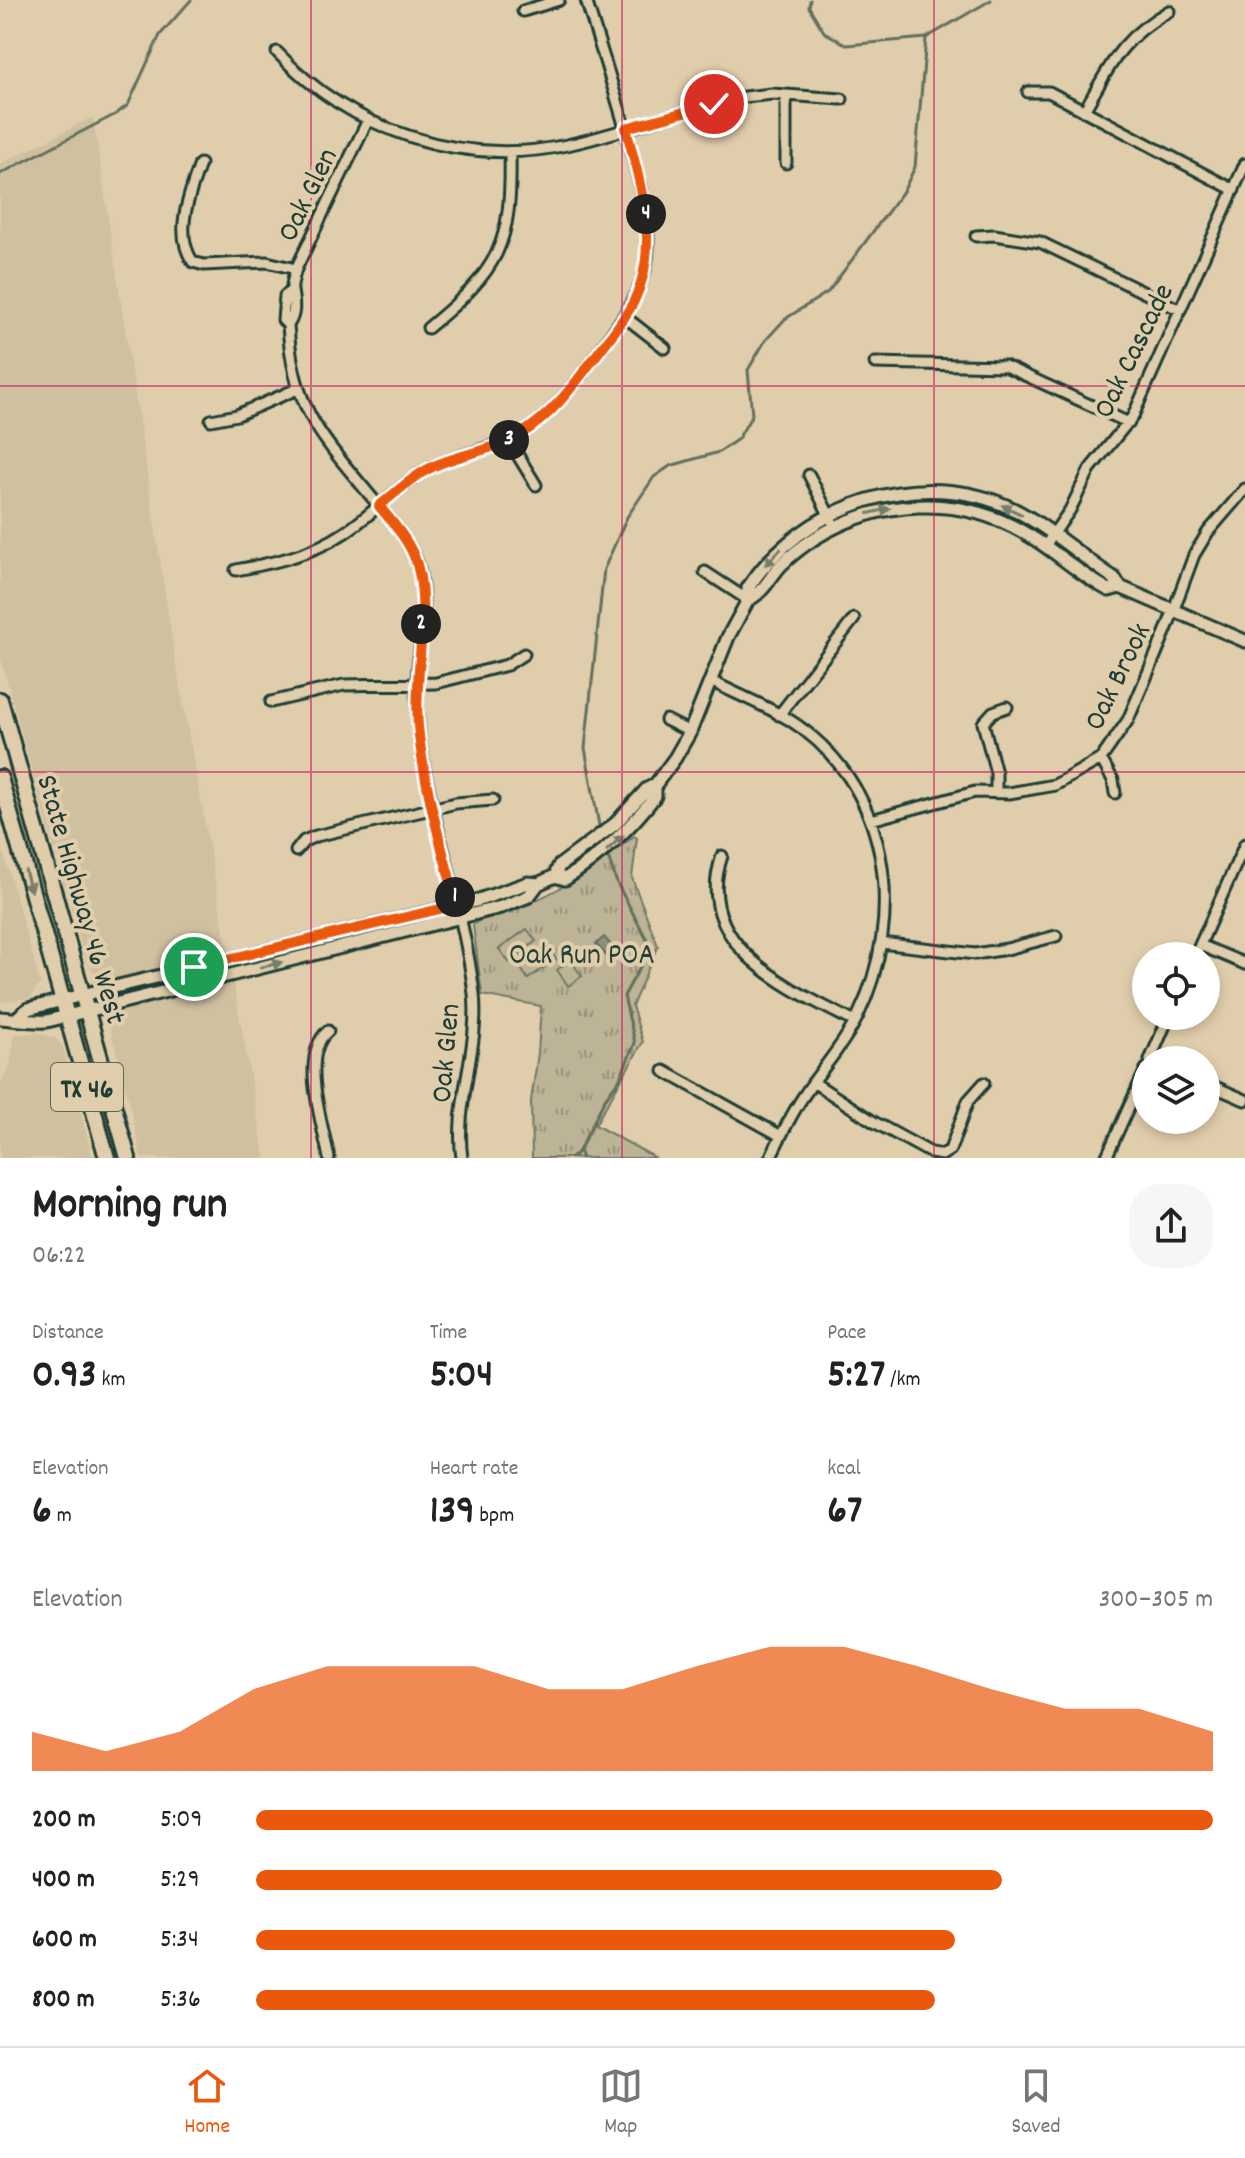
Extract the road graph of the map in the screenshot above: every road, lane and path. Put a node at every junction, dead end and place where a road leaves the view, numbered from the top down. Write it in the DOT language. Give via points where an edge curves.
graph roads {
  1 [pos="559,0"];
  2 [pos="586,0"];
  3 [pos="523,11"];
  4 [pos="1169,11"];
  5 [pos="277,52"];
  6 [pos="1028,92"];
  7 [pos="786,95"];
  8 [pos="842,99"];
  9 [pos="1084,111"];
  10 [pos="368,120"];
  11 [pos="626,128"];
  12 [pos="510,152"];
  13 [pos="786,163"];
  14 [pos="200,164"];
  15 [pos="1245,164"];
  16 [pos="1234,190"];
  17 [pos="976,236"];
  18 [pos="296,269"];
  19 [pos="1180,310"];
  20 [pos="625,317"];
  21 [pos="428,328"];
  22 [pos="665,348"];
  23 [pos="875,363"];
  24 [pos="297,389"];
  25 [pos="211,420"];
  26 [pos="1129,423"];
  27 [pos="509,441"];
  28 [pos="809,475"];
  29 [pos="536,485"];
  30 [pos="1245,489"];
  31 [pos="379,506"];
  32 [pos="829,515"];
  33 [pos="835,527"];
  34 [pos="1054,534"];
  35 [pos="1045,546"];
  36 [pos="236,570"];
  37 [pos="705,572"];
  38 [pos="1120,587"];
  39 [pos="748,600"];
  40 [pos="1174,610"];
  41 [pos="854,619"];
  42 [pos="1245,641"];
  43 [pos="524,654"];
  44 [pos="711,681"];
  45 [pos="417,684"];
  46 [pos="0,700"];
  47 [pos="271,702"];
  48 [pos="1007,707"];
  49 [pos="779,715"];
  50 [pos="666,720"];
  51 [pos="690,732"];
  52 [pos="1101,759"];
  53 [pos="0,778"];
  54 [pos="996,791"];
  55 [pos="1115,793"];
  56 [pos="493,800"];
  57 [pos="433,808"];
  58 [pos="638,810"];
  59 [pos="871,820"];
  60 [pos="1245,844"];
  61 [pos="296,851"];
  62 [pos="722,856"];
  63 [pos="555,876"];
  64 [pos="458,911"];
  65 [pos="1056,936"];
  66 [pos="1201,942"];
  67 [pos="881,943"];
  68 [pos="1220,953"];
  69 [pos="1245,964"];
  70 [pos="83,996"];
  71 [pos="65,1009"];
  72 [pos="87,1011"];
  73 [pos="0,1018"];
  74 [pos="855,1022"];
  75 [pos="328,1031"];
  76 [pos="664,1071"];
  77 [pos="813,1082"];
  78 [pos="984,1083"];
  79 [pos="1220,1089"];
  80 [pos="1132,1100"];
  81 [pos="1245,1100"];
  82 [pos="781,1136"];
  83 [pos="107,1158"];
  84 [pos="128,1158"];
  85 [pos="329,1158"];
  86 [pos="462,1158"];
  87 [pos="770,1158"];
  88 [pos="1106,1158"];
  1 -- 3 [label="street"];
  2 -- 11 [label="street"];
  4 -- 9 [label="street" via="1128,40"];
  5 -- 10 [label="street" via="318,89"];
  6 -- 9 [label="street" via="1049,92"];
  7 -- 8 [label="street"];
  7 -- 11 [label="street" via="730,99"];
  7 -- 13 [label="street"];
  9 -- 16 [label="street"];
  10 -- 12 [label="street" via="434,144"];
  10 -- 18 [label="street, Oak Glen"];
  11 -- 12 [label="street" via="566,145"];
  11 -- 20 [label="street" via="648,228 644,270"];
  12 -- 21 [label="street" via="509,214 501,246 477,284"];
  14 -- 18 [label="street" via="184,221 193,262 267,262"];
  15 -- 16 [label="street, Oak Cascade"];
  16 -- 19 [label="street, Oak Cascade"];
  17 -- 19 [label="street" via="1040,242"];
  18 -- 24 [label="street, Oak Glen" via="283,320"];
  19 -- 26 [label="street, Oak Cascade"];
  20 -- 22 [label="street"];
  20 -- 27 [label="street" via="554,408"];
  23 -- 26 [label="street" via="1005,366"];
  24 -- 25 [label="street" via="237,415"];
  24 -- 31 [label="street, Oak Glen" via="318,431"];
  26 -- 34 [label="street, Oak Cascade" via="1090,469"];
  27 -- 29 [label="street"];
  27 -- 31 [label="street" via="433,467"];
  28 -- 32 [label="street"];
  30 -- 40 [label="street, Oak Brook" via="1201,543"];
  31 -- 36 [label="street" via="325,545"];
  31 -- 45 [label="street, Oak Glen" via="410,548 419,570"];
  32 -- 33 [label="street"];
  34 -- 32 [label="street, one-way" via="1010,508 943,492 888,495"];
  32 -- 39 [label="street, one-way" via="772,557 748,588"];
  33 -- 35 [label="street, one-way" via="886,509 947,507 996,518"];
  33 -- 39 [label="street" via="801,548"];
  34 -- 35 [label="street, Oak Cascade"];
  34 -- 38 [label="street"];
  35 -- 38 [label="street" via="1101,586"];
  37 -- 39 [label="street"];
  38 -- 40 [label="street"];
  39 -- 44 [label="street"];
  40 -- 42 [label="street"];
  40 -- 52 [label="street, Oak Brook" via="1128,720"];
  41 -- 49 [label="street"];
  43 -- 45 [label="street" via="500,668"];
  44 -- 49 [label="street"];
  44 -- 51 [label="street"];
  45 -- 47 [label="street" via="344,685"];
  45 -- 57 [label="street, Oak Glen" via="420,742"];
  46 -- 70 [label="main road, State Highway 46 West / TX 46"];
  48 -- 54 [label="street" via="983,723"];
  49 -- 59 [label="street" via="836,762"];
  50 -- 51 [label="street"];
  51 -- 58 [label="street" via="647,789"];
  52 -- 54 [label="street, Oak Brook" via="1055,785"];
  52 -- 55 [label="street"];
  53 -- 71 [label="main road, State Highway 46 West / TX 46, one-way"];
  54 -- 59 [label="street, Oak Brook"];
  56 -- 57 [label="street"];
  57 -- 61 [label="street" via="316,836"];
  57 -- 64 [label="street, Oak Glen"];
  58 -- 63 [label="street" via="559,866"];
  63 -- 58 [label="street, one-way" via="565,879 585,867 623,835"];
  59 -- 67 [label="street" via="885,878"];
  60 -- 66 [label="street"];
  62 -- 74 [label="street" via="715,880 721,913 750,959 783,985"];
  63 -- 64 [label="street" via="538,884 529,896 501,907"];
  64 -- 70 [label="street" via="226,959"];
  72 -- 64 [label="street, one-way"];
  64 -- 86 [label="street, Oak Glen" via="475,1015 462,1106"];
  65 -- 67 [label="street" via="975,954"];
  67 -- 74 [label="street"];
  68 -- 69 [label="street"];
  70 -- 71 [label="street"];
  70 -- 72 [label="main road, State Highway 46 West / TX 46"];
  71 -- 72 [label="street"];
  71 -- 73 [label="street" via="28,1009 18,1017"];
  71 -- 83 [label="main road, State Highway 46 West / TX 46"];
  72 -- 84 [label="main road, State Highway 46 West / TX 46"];
  74 -- 77 [label="street"];
  75 -- 85 [label="street" via="317,1045 313,1066"];
  76 -- 82 [label="street"];
  77 -- 78 [label="street" via="874,1122 942,1155 953,1146 971,1095"];
  77 -- 82 [label="street"];
  79 -- 81 [label="street"];
  80 -- 88 [label="street"];
  82 -- 87 [label="street"];
}
